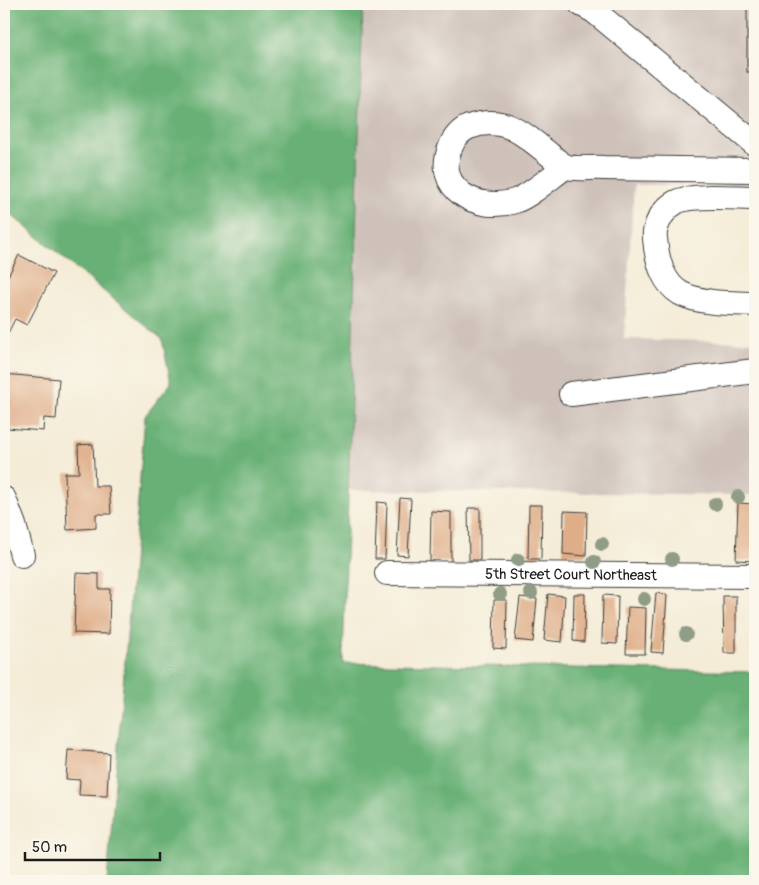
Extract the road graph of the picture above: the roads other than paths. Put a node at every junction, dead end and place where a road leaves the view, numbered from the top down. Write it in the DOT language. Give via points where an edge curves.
graph roads {
  1 [pos="581,4"];
  2 [pos="755,144"];
  3 [pos="566,167"];
  4 [pos="755,170"];
  5 [pos="755,198"];
  6 [pos="755,304"];
  7 [pos="755,371"];
  8 [pos="571,394"];
  9 [pos="4,500"];
  10 [pos="22,555"];
  11 [pos="387,573"];
  12 [pos="755,576"];
  1 -- 2 [label="street" via="594,11"];
  3 -- 3 [label="street" via="511,126 481,123 465,129 454,140 446,169 449,180 461,194 494,204 516,200"];
  3 -- 4 [label="street"];
  5 -- 6 [label="street" via="677,201 667,208 654,233 661,270 680,293 699,299"];
  7 -- 8 [label="street"];
  9 -- 10 [label="street"];
  11 -- 12 [label="street, 5th Street Court Northeast"];
}
